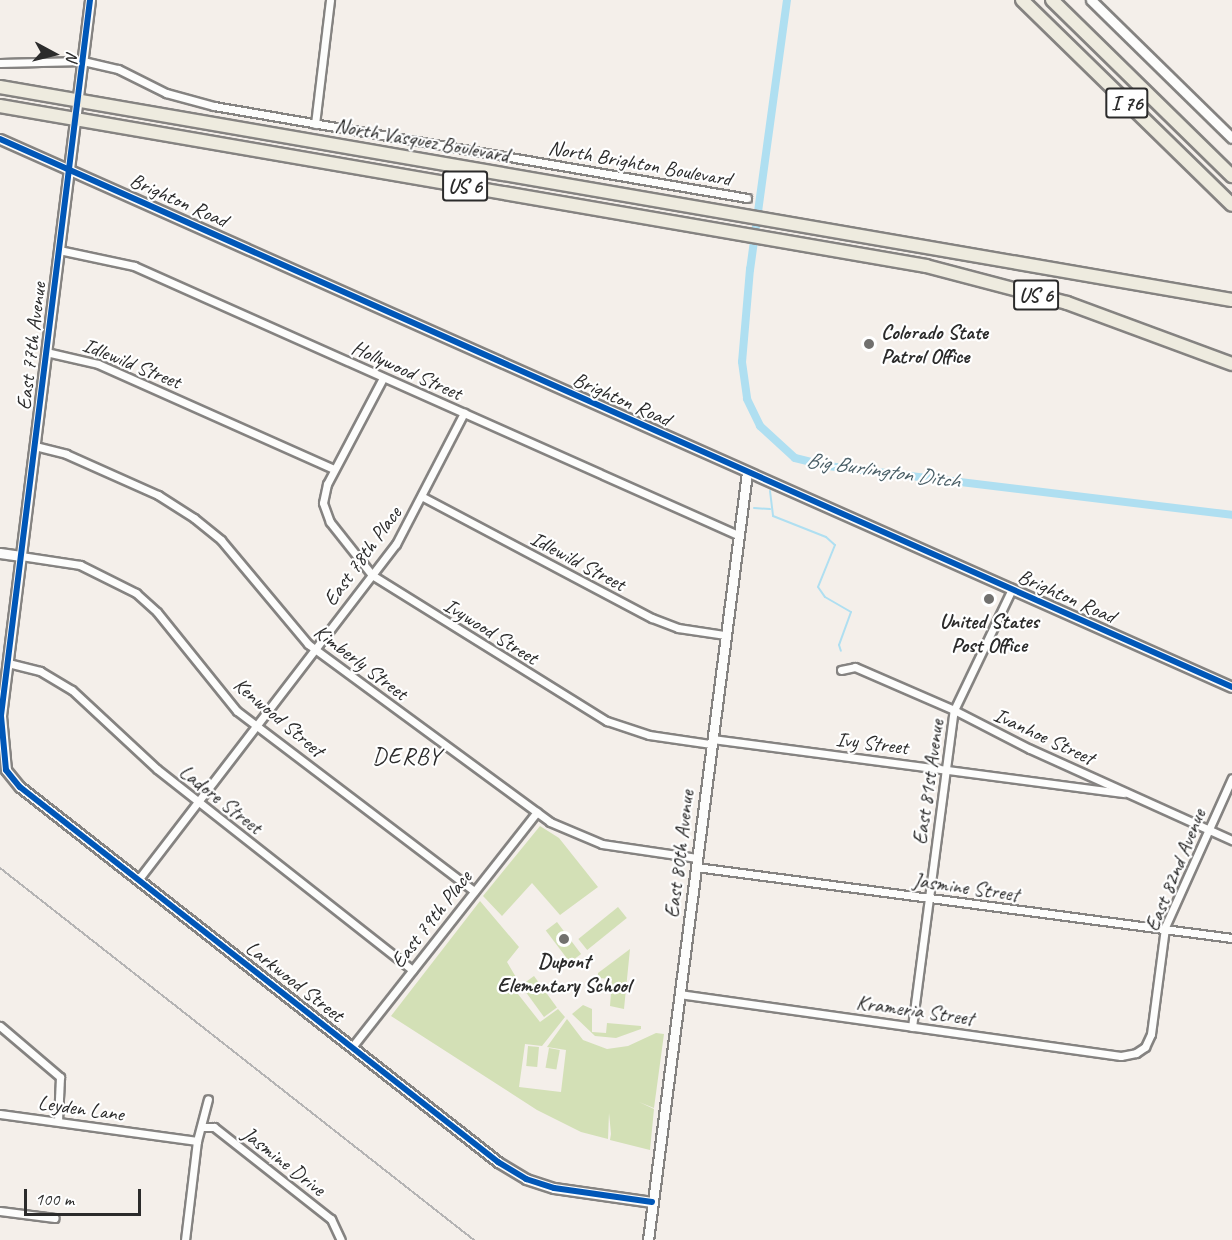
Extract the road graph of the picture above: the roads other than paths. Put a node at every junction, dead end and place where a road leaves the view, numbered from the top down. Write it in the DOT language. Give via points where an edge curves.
graph roads {
  1 [pos="90,0"];
  2 [pos="330,0"];
  3 [pos="1022,0"];
  4 [pos="1052,0"];
  5 [pos="1091,0"];
  6 [pos="83,61"];
  7 [pos="0,63"];
  8 [pos="0,87"];
  9 [pos="78,100"];
  10 [pos="0,106"];
  11 [pos="75,119"];
  12 [pos="315,124"];
  13 [pos="1232,138"];
  14 [pos="0,139"];
  15 [pos="69,169"];
  16 [pos="1232,176"];
  17 [pos="747,198"];
  18 [pos="1232,205"];
  19 [pos="837,231"];
  20 [pos="59,250"];
  21 [pos="833,250"];
  22 [pos="1232,300"];
  23 [pos="46,352"];
  24 [pos="1232,364"];
  25 [pos="383,378"];
  26 [pos="464,413"];
  27 [pos="35,446"];
  28 [pos="334,469"];
  29 [pos="747,472"];
  30 [pos="423,497"];
  31 [pos="738,535"];
  32 [pos="0,553"];
  33 [pos="21,556"];
  34 [pos="372,575"];
  35 [pos="1012,589"];
  36 [pos="725,635"];
  37 [pos="314,649"];
  38 [pos="8,663"];
  39 [pos="841,670"];
  40 [pos="1232,687"];
  41 [pos="3,696"];
  42 [pos="954,710"];
  43 [pos="254,725"];
  44 [pos="712,742"];
  45 [pos="945,769"];
  46 [pos="1232,778"];
  47 [pos="1135,795"];
  48 [pos="197,801"];
  49 [pos="537,812"];
  50 [pos="1209,828"];
  51 [pos="1232,840"];
  52 [pos="696,862"];
  53 [pos="138,880"];
  54 [pos="474,891"];
  55 [pos="930,899"];
  56 [pos="1164,930"];
  57 [pos="1232,938"];
  58 [pos="412,970"];
  59 [pos="679,994"];
  60 [pos="0,1026"];
  61 [pos="912,1027"];
  62 [pos="352,1047"];
  63 [pos="1145,1047"];
  64 [pos="208,1099"];
  65 [pos="0,1114"];
  66 [pos="58,1121"];
  67 [pos="203,1127"];
  68 [pos="196,1141"];
  69 [pos="652,1202"];
  70 [pos="0,1211"];
  71 [pos="55,1218"];
  72 [pos="185,1240"];
  73 [pos="341,1240"];
  74 [pos="648,1240"];
  1 -- 6 [label="street, East 77th Avenue"];
  2 -- 12 [label="street"];
  3 -- 18 [label="highway, I 76"];
  4 -- 16 [label="highway, I 76"];
  5 -- 13 [label="street"];
  6 -- 7 [label="street, North Brighton Boulevard"];
  6 -- 9 [label="street, East 77th Avenue"];
  6 -- 12 [label="street, North Brighton Boulevard" via="118,69 166,93 199,103"];
  8 -- 9 [label="highway, North Vasquez Boulevard / US 6"];
  9 -- 11 [label="street, East 77th Avenue"];
  9 -- 19 [label="highway, North Vasquez Boulevard / US 6"];
  10 -- 11 [label="highway, North Vasquez Boulevard / US 6"];
  11 -- 15 [label="street, East 77th Avenue"];
  11 -- 21 [label="highway, North Vasquez Boulevard / US 6"];
  12 -- 17 [label="street, North Brighton Boulevard"];
  14 -- 15 [label="street, Brighton Road"];
  15 -- 20 [label="street, East 77th Avenue"];
  15 -- 29 [label="street, Brighton Road"];
  19 -- 21 [label="highway"];
  19 -- 22 [label="highway, US 6"];
  20 -- 23 [label="street, East 77th Avenue"];
  20 -- 25 [label="street, Hollywood Street" via="134,266"];
  21 -- 24 [label="highway, US 6" via="926,267 1067,303"];
  23 -- 27 [label="street, East 77th Avenue"];
  23 -- 28 [label="street, Idlewild Street" via="98,364"];
  25 -- 26 [label="street, Hollywood Street"];
  25 -- 28 [label="street"];
  26 -- 30 [label="street, East 78th Place"];
  26 -- 31 [label="street, Hollywood Street"];
  27 -- 33 [label="street, East 77th Avenue"];
  27 -- 37 [label="street, Kimberly Street" via="66,454 158,495 194,518 221,540 295,632"];
  28 -- 34 [label="street, Ivywood Street" via="325,490 324,510"];
  29 -- 31 [label="street, East 80th Avenue"];
  29 -- 35 [label="street, Brighton Road"];
  30 -- 34 [label="street, East 78th Place"];
  30 -- 36 [label="street, Idlewild Street" via="652,618 678,628"];
  31 -- 36 [label="street, East 80th Avenue"];
  32 -- 33 [label="street, Kenwood Street"];
  33 -- 38 [label="street, East 77th Avenue"];
  33 -- 43 [label="street, Kenwood Street" via="80,566 136,593 166,623 229,703"];
  34 -- 37 [label="street, East 78th Place"];
  34 -- 44 [label="street, Ivywood Street" via="607,721 649,735"];
  35 -- 40 [label="street, Brighton Road"];
  35 -- 42 [label="street, East 81st Avenue"];
  36 -- 44 [label="street, East 80th Avenue"];
  37 -- 43 [label="street, East 78th Place"];
  37 -- 49 [label="street, Kimberly Street"];
  38 -- 41 [label="street, East 77th Avenue"];
  38 -- 48 [label="street, Ladore Street" via="40,670 58,680"];
  39 -- 42 [label="street, Ivanhoe Street" via="855,667"];
  41 -- 53 [label="street, Larkwood Street" via="2,746 11,779"];
  42 -- 45 [label="street, East 81st Avenue"];
  42 -- 47 [label="street, Ivanhoe Street"];
  43 -- 48 [label="street, East 78th Place"];
  43 -- 54 [label="street, Kenwood Street"];
  44 -- 45 [label="street, Ivy Street"];
  44 -- 52 [label="street, East 80th Avenue"];
  45 -- 47 [label="street, Ivy Street"];
  45 -- 55 [label="street, East 81st Avenue"];
  46 -- 50 [label="street, East 82nd Avenue"];
  47 -- 50 [label="street, Ivanhoe Street"];
  48 -- 53 [label="street, East 78th Place"];
  48 -- 58 [label="street, Ladore Street"];
  49 -- 52 [label="street, Kimberly Street" via="586,840"];
  49 -- 54 [label="street, East 79th Place"];
  50 -- 51 [label="street, Ivanhoe Street"];
  50 -- 56 [label="street, East 82nd Avenue"];
  52 -- 55 [label="street, Jasmine Street"];
  52 -- 59 [label="street, East 80th Avenue"];
  53 -- 62 [label="street, Larkwood Street"];
  54 -- 58 [label="street, East 79th Place"];
  55 -- 56 [label="street, Jasmine Street"];
  55 -- 61 [label="street, East 81st Avenue"];
  56 -- 57 [label="street, Jasmine Street"];
  56 -- 63 [label="street, East 82nd Avenue" via="1151,1034"];
  58 -- 62 [label="street, East 79th Place"];
  59 -- 61 [label="street, Krameria Street"];
  59 -- 69 [label="street, East 80th Avenue"];
  60 -- 66 [label="street" via="60,1077"];
  61 -- 63 [label="street, Krameria Street" via="1121,1056"];
  62 -- 69 [label="street, Larkwood Street" via="498,1162 526,1179 569,1191"];
  64 -- 67 [label="street"];
  65 -- 66 [label="street, Leyden Lane"];
  66 -- 68 [label="street, Leyden Lane"];
  67 -- 68 [label="street"];
  67 -- 73 [label="street, Jasmine Drive" via="214,1127 331,1219"];
  68 -- 72 [label="street"];
  69 -- 74 [label="street, East 80th Avenue"];
  70 -- 71 [label="street"];
}
